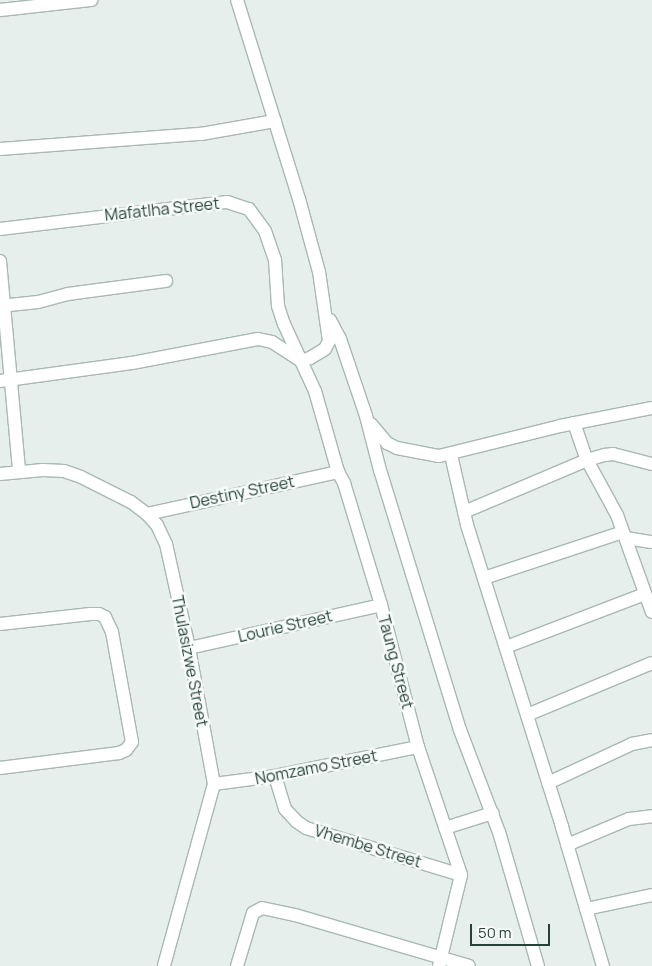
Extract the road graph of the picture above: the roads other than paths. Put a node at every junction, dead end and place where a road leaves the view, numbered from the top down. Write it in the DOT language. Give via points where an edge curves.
graph roads {
  1 [pos="91,0"];
  2 [pos="237,0"];
  3 [pos="0,10"];
  4 [pos="275,121"];
  5 [pos="0,149"];
  6 [pos="0,229"];
  7 [pos="0,261"];
  8 [pos="166,281"];
  9 [pos="2,306"];
  10 [pos="327,315"];
  11 [pos="301,361"];
  12 [pos="6,380"];
  13 [pos="652,408"];
  14 [pos="366,416"];
  15 [pos="574,424"];
  16 [pos="451,455"];
  17 [pos="587,460"];
  18 [pos="652,464"];
  19 [pos="19,471"];
  20 [pos="338,472"];
  21 [pos="0,474"];
  22 [pos="464,512"];
  23 [pos="147,514"];
  24 [pos="625,535"];
  25 [pos="652,542"];
  26 [pos="484,578"];
  27 [pos="646,594"];
  28 [pos="381,605"];
  29 [pos="652,612"];
  30 [pos="0,624"];
  31 [pos="506,647"];
  32 [pos="189,648"];
  33 [pos="652,663"];
  34 [pos="527,715"];
  35 [pos="652,740"];
  36 [pos="418,747"];
  37 [pos="0,768"];
  38 [pos="275,776"];
  39 [pos="548,783"];
  40 [pos="214,784"];
  41 [pos="492,813"];
  42 [pos="652,816"];
  43 [pos="445,828"];
  44 [pos="567,845"];
  45 [pos="460,875"];
  46 [pos="652,895"];
  47 [pos="586,909"];
  48 [pos="440,961"];
  49 [pos="164,966"];
  50 [pos="237,966"];
  51 [pos="468,966"];
  52 [pos="538,966"];
  53 [pos="603,966"];
  1 -- 3 [label="street"];
  2 -- 4 [label="street"];
  4 -- 5 [label="street" via="201,134"];
  4 -- 10 [label="street" via="319,272"];
  6 -- 11 [label="street, Mafatlha Street" via="212,202 238,204 257,217 271,244 276,260 278,306"];
  7 -- 9 [label="street"];
  8 -- 9 [label="street"];
  9 -- 12 [label="street"];
  10 -- 11 [label="street" via="329,341 325,349"];
  10 -- 14 [label="street" via="340,339"];
  11 -- 12 [label="street" via="272,342 258,339 132,363"];
  11 -- 20 [label="street, Taung Street" via="315,391"];
  12 -- 19 [label="street"];
  13 -- 15 [label="street"];
  14 -- 16 [label="street" via="377,433 397,448 425,455"];
  14 -- 41 [label="street" via="463,739"];
  15 -- 16 [label="street"];
  15 -- 17 [label="street"];
  16 -- 22 [label="street"];
  17 -- 18 [label="street" via="613,454"];
  17 -- 22 [label="street"];
  17 -- 24 [label="street"];
  19 -- 21 [label="street, Thulasizwe Street"];
  19 -- 23 [label="street, Thulasizwe Street" via="64,471 131,502"];
  20 -- 23 [label="street, Destiny Street"];
  20 -- 28 [label="street, Taung Street"];
  22 -- 26 [label="street"];
  23 -- 32 [label="street, Thulasizwe Street" via="157,525 166,544"];
  24 -- 25 [label="street"];
  24 -- 26 [label="street"];
  24 -- 27 [label="street"];
  26 -- 31 [label="street"];
  27 -- 29 [label="street"];
  27 -- 31 [label="street"];
  28 -- 32 [label="street, Lourie Street"];
  28 -- 36 [label="street, Taung Street"];
  30 -- 37 [label="street" via="90,614 105,617 112,632 132,742 119,753"];
  31 -- 34 [label="street"];
  32 -- 40 [label="street, Thulasizwe Street"];
  33 -- 34 [label="street"];
  34 -- 39 [label="street"];
  35 -- 39 [label="street" via="632,744"];
  36 -- 38 [label="street, Nomzamo Street"];
  36 -- 43 [label="street, Taung Street"];
  38 -- 40 [label="street, Nomzamo Street"];
  38 -- 45 [label="street, Vhembe Street" via="285,809 306,828"];
  39 -- 44 [label="street"];
  40 -- 49 [label="street, Thulasizwe Street"];
  41 -- 43 [label="street"];
  41 -- 52 [label="street"];
  42 -- 44 [label="street" via="629,819"];
  43 -- 45 [label="street, Taung Street"];
  44 -- 47 [label="street"];
  45 -- 48 [label="street"];
  46 -- 47 [label="street"];
  47 -- 53 [label="street"];
  48 -- 50 [label="street" via="295,915 262,908 253,913"];
  48 -- 51 [label="street"];
}
